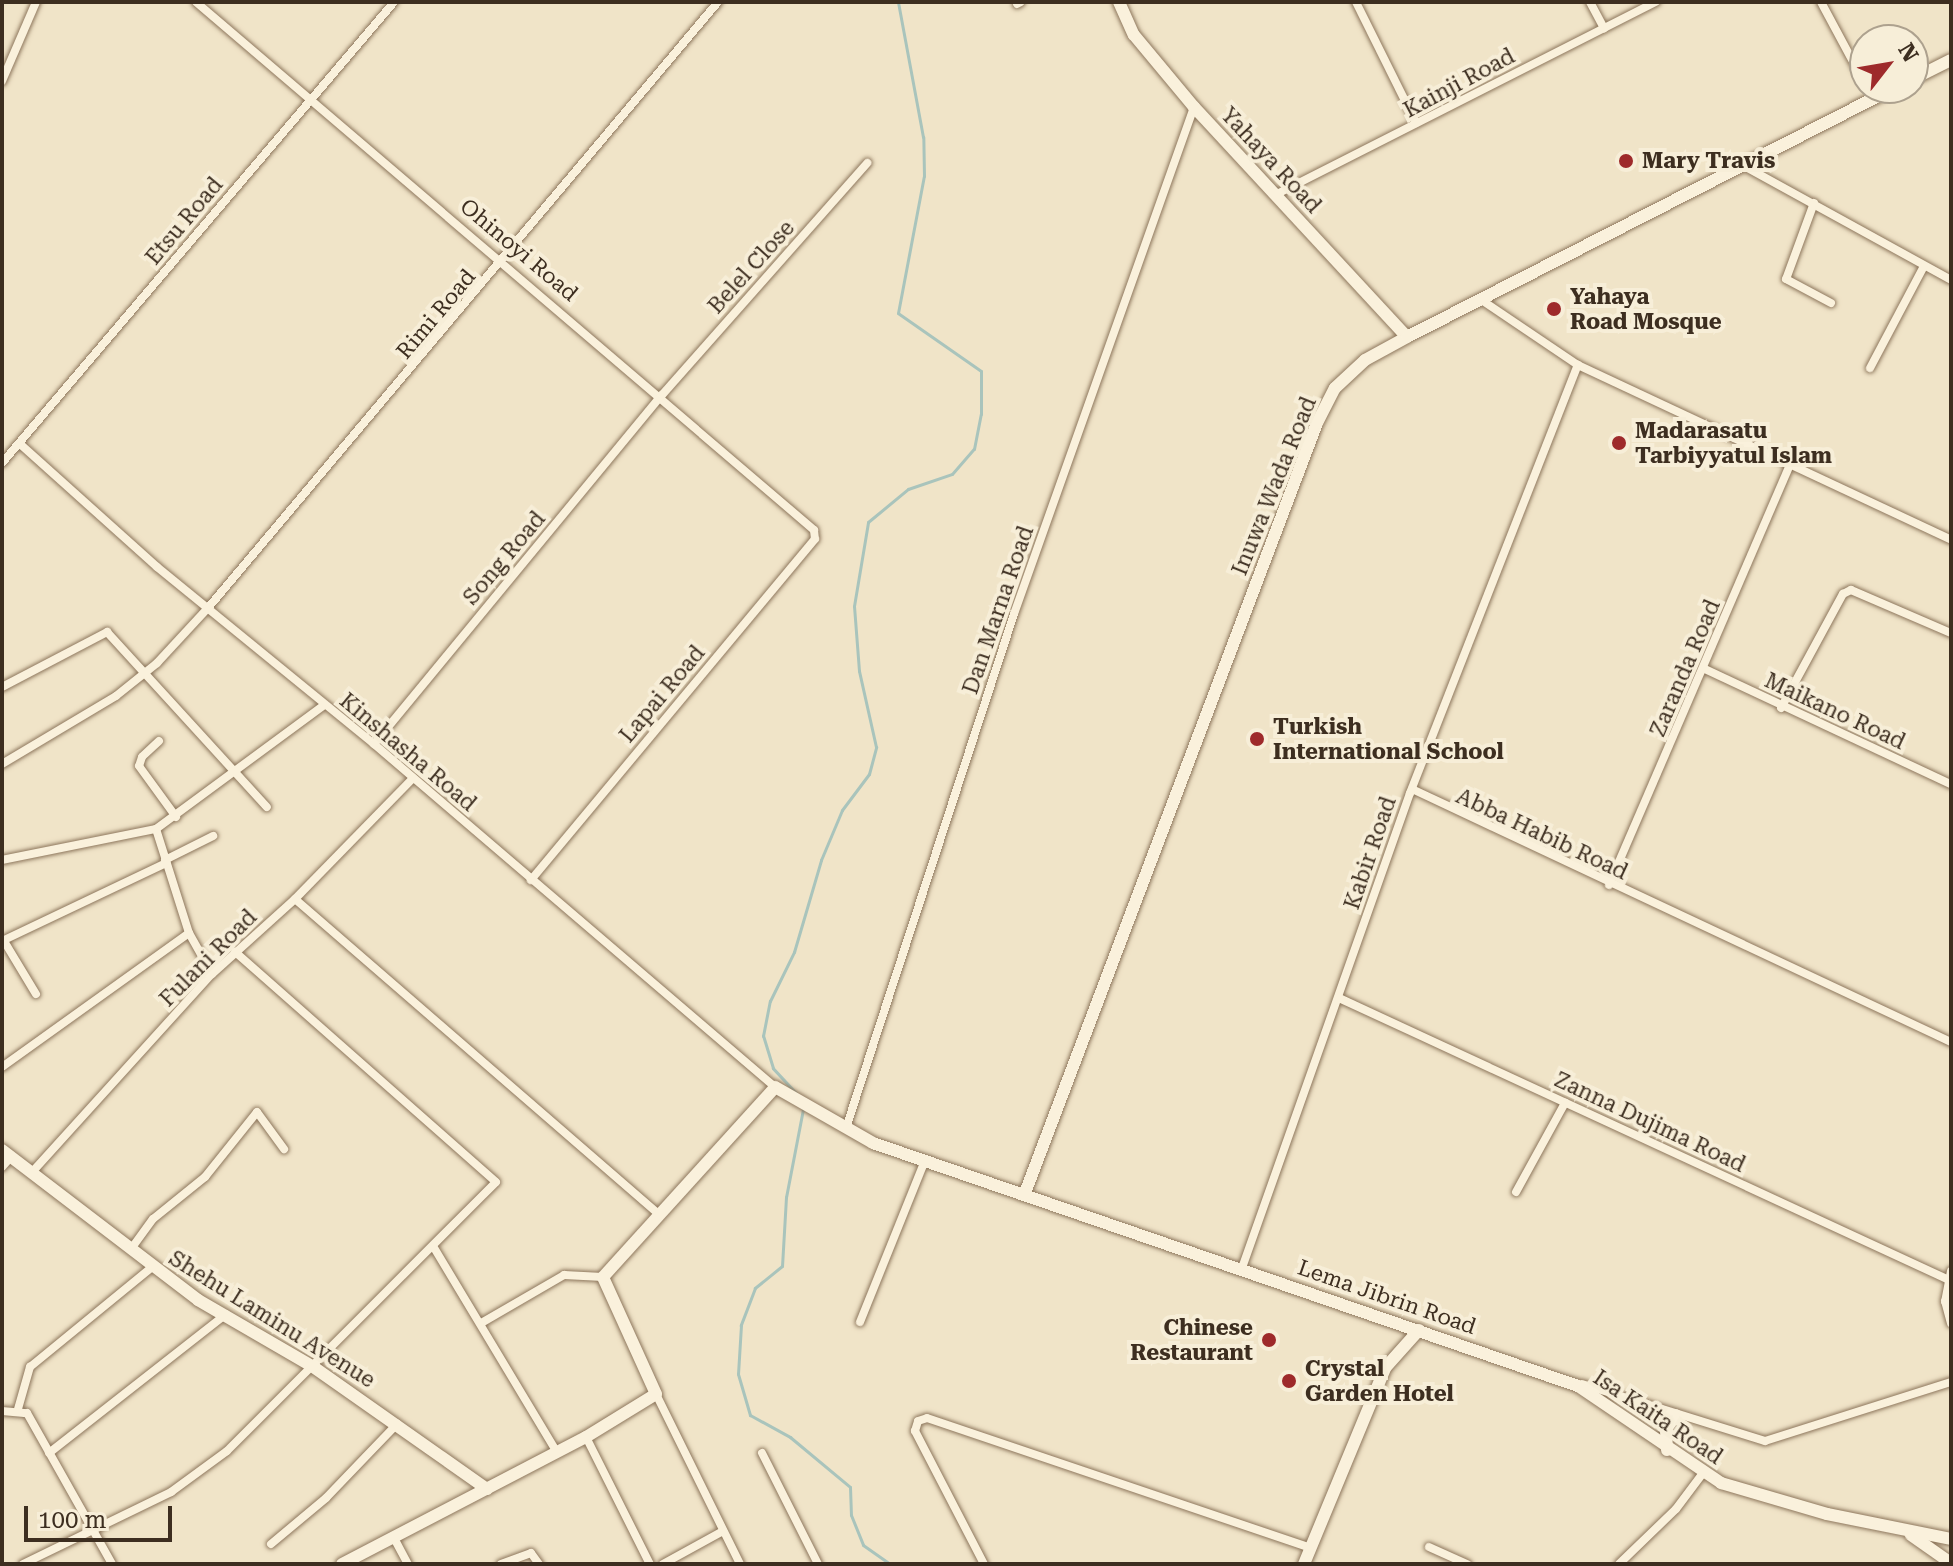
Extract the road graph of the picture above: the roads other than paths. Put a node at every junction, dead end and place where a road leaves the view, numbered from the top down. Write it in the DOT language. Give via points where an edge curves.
graph roads {
  1 [pos="36,2"];
  2 [pos="196,2"];
  3 [pos="394,2"];
  4 [pos="718,2"];
  5 [pos="1119,2"];
  6 [pos="1356,2"];
  7 [pos="1590,2"];
  8 [pos="1656,2"];
  9 [pos="1821,2"];
  10 [pos="1604,28"];
  11 [pos="1849,54"];
  12 [pos="1951,60"];
  13 [pos="1929,71"];
  14 [pos="2,81"];
  15 [pos="311,98"];
  16 [pos="1849,102"];
  17 [pos="1194,107"];
  18 [pos="1416,123"];
  19 [pos="867,163"];
  20 [pos="1744,166"];
  21 [pos="1277,194"];
  22 [pos="1814,203"];
  23 [pos="503,261"];
  24 [pos="1924,266"];
  25 [pos="1951,280"];
  26 [pos="1480,299"];
  27 [pos="1831,303"];
  28 [pos="1407,337"];
  29 [pos="1578,365"];
  30 [pos="1870,368"];
  31 [pos="662,395"];
  32 [pos="20,444"];
  33 [pos="2,463"];
  34 [pos="1790,464"];
  35 [pos="1524,492"];
  36 [pos="814,530"];
  37 [pos="1951,540"];
  38 [pos="208,608"];
  39 [pos="1951,633"];
  40 [pos="1705,669"];
  41 [pos="143,674"];
  42 [pos="2,687"];
  43 [pos="324,705"];
  44 [pos="1781,708"];
  45 [pos="159,741"];
  46 [pos="374,744"];
  47 [pos="2,764"];
  48 [pos="238,773"];
  49 [pos="413,778"];
  50 [pos="1951,784"];
  51 [pos="1410,793"];
  52 [pos="267,807"];
  53 [pos="176,817"];
  54 [pos="156,829"];
  55 [pos="213,836"];
  56 [pos="2,860"];
  57 [pos="166,861"];
  58 [pos="531,880"];
  59 [pos="1609,885"];
  60 [pos="295,899"];
  61 [pos="189,933"];
  62 [pos="3,941"];
  63 [pos="235,952"];
  64 [pos="212,974"];
  65 [pos="36,994"];
  66 [pos="1339,998"];
  67 [pos="1951,1042"];
  68 [pos="2,1067"];
  69 [pos="775,1087"];
  70 [pos="1565,1103"];
  71 [pos="846,1128"];
  72 [pos="284,1149"];
  73 [pos="7,1153"];
  74 [pos="925,1160"];
  75 [pos="2,1167"];
  76 [pos="34,1170"];
  77 [pos="1516,1192"];
  78 [pos="1025,1193"];
  79 [pos="659,1214"];
  80 [pos="433,1246"];
  81 [pos="131,1249"];
  82 [pos="152,1267"];
  83 [pos="1242,1268"];
  84 [pos="1949,1275"];
  85 [pos="603,1277"];
  86 [pos="226,1314"];
  87 [pos="483,1322"];
  88 [pos="860,1322"];
  89 [pos="1951,1323"];
  90 [pos="1419,1330"];
  91 [pos="1527,1365"];
  92 [pos="312,1366"];
  93 [pos="1951,1382"];
  94 [pos="656,1394"];
  95 [pos="18,1409"];
  96 [pos="2,1411"];
  97 [pos="1676,1415"];
  98 [pos="397,1423"];
  99 [pos="586,1437"];
  100 [pos="1667,1450"];
  101 [pos="557,1452"];
  102 [pos="49,1453"];
  103 [pos="762,1453"];
  104 [pos="1703,1473"];
  105 [pos="487,1489"];
  106 [pos="96,1531"];
  107 [pos="723,1531"];
  108 [pos="1908,1533"];
  109 [pos="394,1538"];
  110 [pos="1951,1539"];
  111 [pos="271,1544"];
  112 [pos="1429,1547"];
  113 [pos="1311,1548"];
  114 [pos="26,1563"];
  115 [pos="1951,1563"];
  116 [pos="112,1564"];
  117 [pos="342,1564"];
  118 [pos="408,1564"];
  119 [pos="501,1564"];
  120 [pos="539,1564"];
  121 [pos="650,1564"];
  122 [pos="663,1564"];
  123 [pos="740,1564"];
  124 [pos="818,1564"];
  125 [pos="984,1564"];
  126 [pos="1304,1564"];
  127 [pos="1467,1564"];
  128 [pos="1619,1564"];
  1 -- 14 [label="street"];
  2 -- 15 [label="street, Ohinoyi Road"];
  3 -- 15 [label="street, Etsu Road"];
  4 -- 23 [label="street, Rimi Road"];
  5 -- 17 [label="street, Yahaya Road" via="1134,35"];
  6 -- 18 [label="street"];
  7 -- 10 [label="street"];
  8 -- 10 [label="street, Kainji Road"];
  9 -- 11 [label="street"];
  10 -- 18 [label="street, Kainji Road"];
  12 -- 13 [label="street"];
  15 -- 23 [label="street, Ohinoyi Road"];
  15 -- 32 [label="street, Etsu Road"];
  16 -- 20 [label="street, Inuwa Wada Road"];
  17 -- 21 [label="street, Yahaya Road"];
  17 -- 71 [label="street, Dan Marna Road" via="1014,614"];
  18 -- 21 [label="street, Kainji Road"];
  19 -- 31 [label="street, Belel Close"];
  20 -- 22 [label="street"];
  20 -- 26 [label="street, Inuwa Wada Road"];
  21 -- 28 [label="street, Yahaya Road"];
  22 -- 24 [label="street"];
  22 -- 27 [label="street" via="1786,279"];
  23 -- 31 [label="street, Ohinoyi Road"];
  23 -- 38 [label="street, Rimi Road"];
  24 -- 25 [label="street"];
  24 -- 30 [label="street"];
  26 -- 28 [label="street, Inuwa Wada Road"];
  26 -- 29 [label="street"];
  28 -- 78 [label="street, Inuwa Wada Road" via="1365,360 1335,388 1317,423"];
  29 -- 34 [label="street"];
  29 -- 51 [label="street, Kabir Road"];
  31 -- 36 [label="street, Ohinoyi Road"];
  31 -- 46 [label="street, Song Road"];
  32 -- 33 [label="street, Etsu Road"];
  32 -- 38 [label="street, Kinshasha Road"];
  34 -- 37 [label="street"];
  34 -- 40 [label="street, Zaranda Road"];
  35 -- 51 [label="street"];
  36 -- 58 [label="street, Lapai Road" via="815,539"];
  38 -- 41 [label="street, Rimi Road"];
  38 -- 43 [label="street, Kinshasha Road"];
  39 -- 44 [label="street" via="1851,590 1843,594"];
  40 -- 44 [label="street, Maikano Road"];
  40 -- 59 [label="street, Zaranda Road"];
  41 -- 42 [label="street" via="107,632"];
  41 -- 47 [label="street, Rimi Road"];
  41 -- 48 [label="street"];
  43 -- 46 [label="street, Kinshasha Road"];
  43 -- 48 [label="street"];
  44 -- 50 [label="street, Maikano Road"];
  45 -- 53 [label="street" via="139,766"];
  46 -- 49 [label="street, Kinshasha Road"];
  48 -- 52 [label="street"];
  48 -- 53 [label="street"];
  49 -- 58 [label="street, Kinshasha Road"];
  49 -- 60 [label="street, Fulani Road"];
  51 -- 59 [label="street, Abba Habib Road"];
  51 -- 66 [label="street, Kabir Road"];
  53 -- 54 [label="street"];
  54 -- 56 [label="street"];
  54 -- 57 [label="street"];
  55 -- 57 [label="street"];
  57 -- 61 [label="street"];
  57 -- 62 [label="street"];
  58 -- 69 [label="street, Kinshasha Road"];
  59 -- 67 [label="street, Abba Habib Road"];
  60 -- 63 [label="street, Fulani Road"];
  60 -- 79 [label="street"];
  61 -- 64 [label="street"];
  61 -- 68 [label="street"];
  62 -- 65 [label="street"];
  63 -- 64 [label="street, Fulani Road"];
  63 -- 80 [label="street" via="496,1182"];
  64 -- 76 [label="street, Fulani Road"];
  66 -- 70 [label="street, Zanna Dujima Road"];
  66 -- 83 [label="street, Kabir Road"];
  69 -- 71 [label="street, Lema Jibrin Road"];
  69 -- 79 [label="street"];
  70 -- 77 [label="street"];
  70 -- 84 [label="street, Zanna Dujima Road"];
  71 -- 74 [label="street, Lema Jibrin Road"];
  72 -- 81 [label="street" via="257,1112 205,1177 153,1219"];
  73 -- 75 [label="street"];
  73 -- 76 [label="street, Shehu Laminu Avenue"];
  74 -- 78 [label="street, Lema Jibrin Road"];
  74 -- 88 [label="street"];
  76 -- 81 [label="street, Shehu Laminu Avenue"];
  78 -- 83 [label="street, Lema Jibrin Road"];
  79 -- 85 [label="street"];
  80 -- 87 [label="street"];
  80 -- 92 [label="street"];
  81 -- 82 [label="street, Shehu Laminu Avenue"];
  82 -- 86 [label="street, Shehu Laminu Avenue"];
  82 -- 95 [label="street" via="30,1367"];
  83 -- 90 [label="street, Lema Jibrin Road"];
  84 -- 89 [label="street"];
  85 -- 87 [label="street" via="564,1275"];
  85 -- 94 [label="street"];
  86 -- 92 [label="street, Shehu Laminu Avenue"];
  86 -- 102 [label="street"];
  87 -- 101 [label="street"];
  90 -- 91 [label="street, Lema Jibrin Road"];
  90 -- 113 [label="street" via="1385,1368"];
  91 -- 97 [label="street, Lema Jibrin Road"];
  91 -- 100 [label="street, Isa Kaita Road" via="1607,1402"];
  92 -- 98 [label="street, Shehu Laminu Avenue"];
  92 -- 106 [label="street" via="227,1451 171,1492"];
  93 -- 97 [label="street, Lema Jibrin Road" via="1765,1441"];
  94 -- 99 [label="street"];
  94 -- 107 [label="street"];
  95 -- 96 [label="street"];
  95 -- 102 [label="street" via="27,1413"];
  97 -- 100 [label="street" via="1666,1429"];
  98 -- 105 [label="street, Shehu Laminu Avenue"];
  98 -- 111 [label="street" via="326,1498"];
  99 -- 101 [label="street"];
  99 -- 121 [label="street"];
  100 -- 104 [label="street, Isa Kaita Road"];
  101 -- 105 [label="street"];
  102 -- 106 [label="street"];
  103 -- 124 [label="street"];
  104 -- 108 [label="street, Isa Kaita Road" via="1721,1483"];
  104 -- 128 [label="street" via="1676,1509"];
  105 -- 109 [label="street"];
  106 -- 114 [label="street"];
  106 -- 116 [label="street"];
  107 -- 122 [label="street"];
  107 -- 123 [label="street"];
  108 -- 110 [label="street, Isa Kaita Road"];
  108 -- 115 [label="street, Isa Kaita Road"];
  109 -- 117 [label="street"];
  109 -- 118 [label="street"];
  112 -- 127 [label="street"];
  113 -- 125 [label="street" via="927,1418 918,1421 915,1431"];
  113 -- 126 [label="street"];
  119 -- 120 [label="street" via="531,1553"];
}
